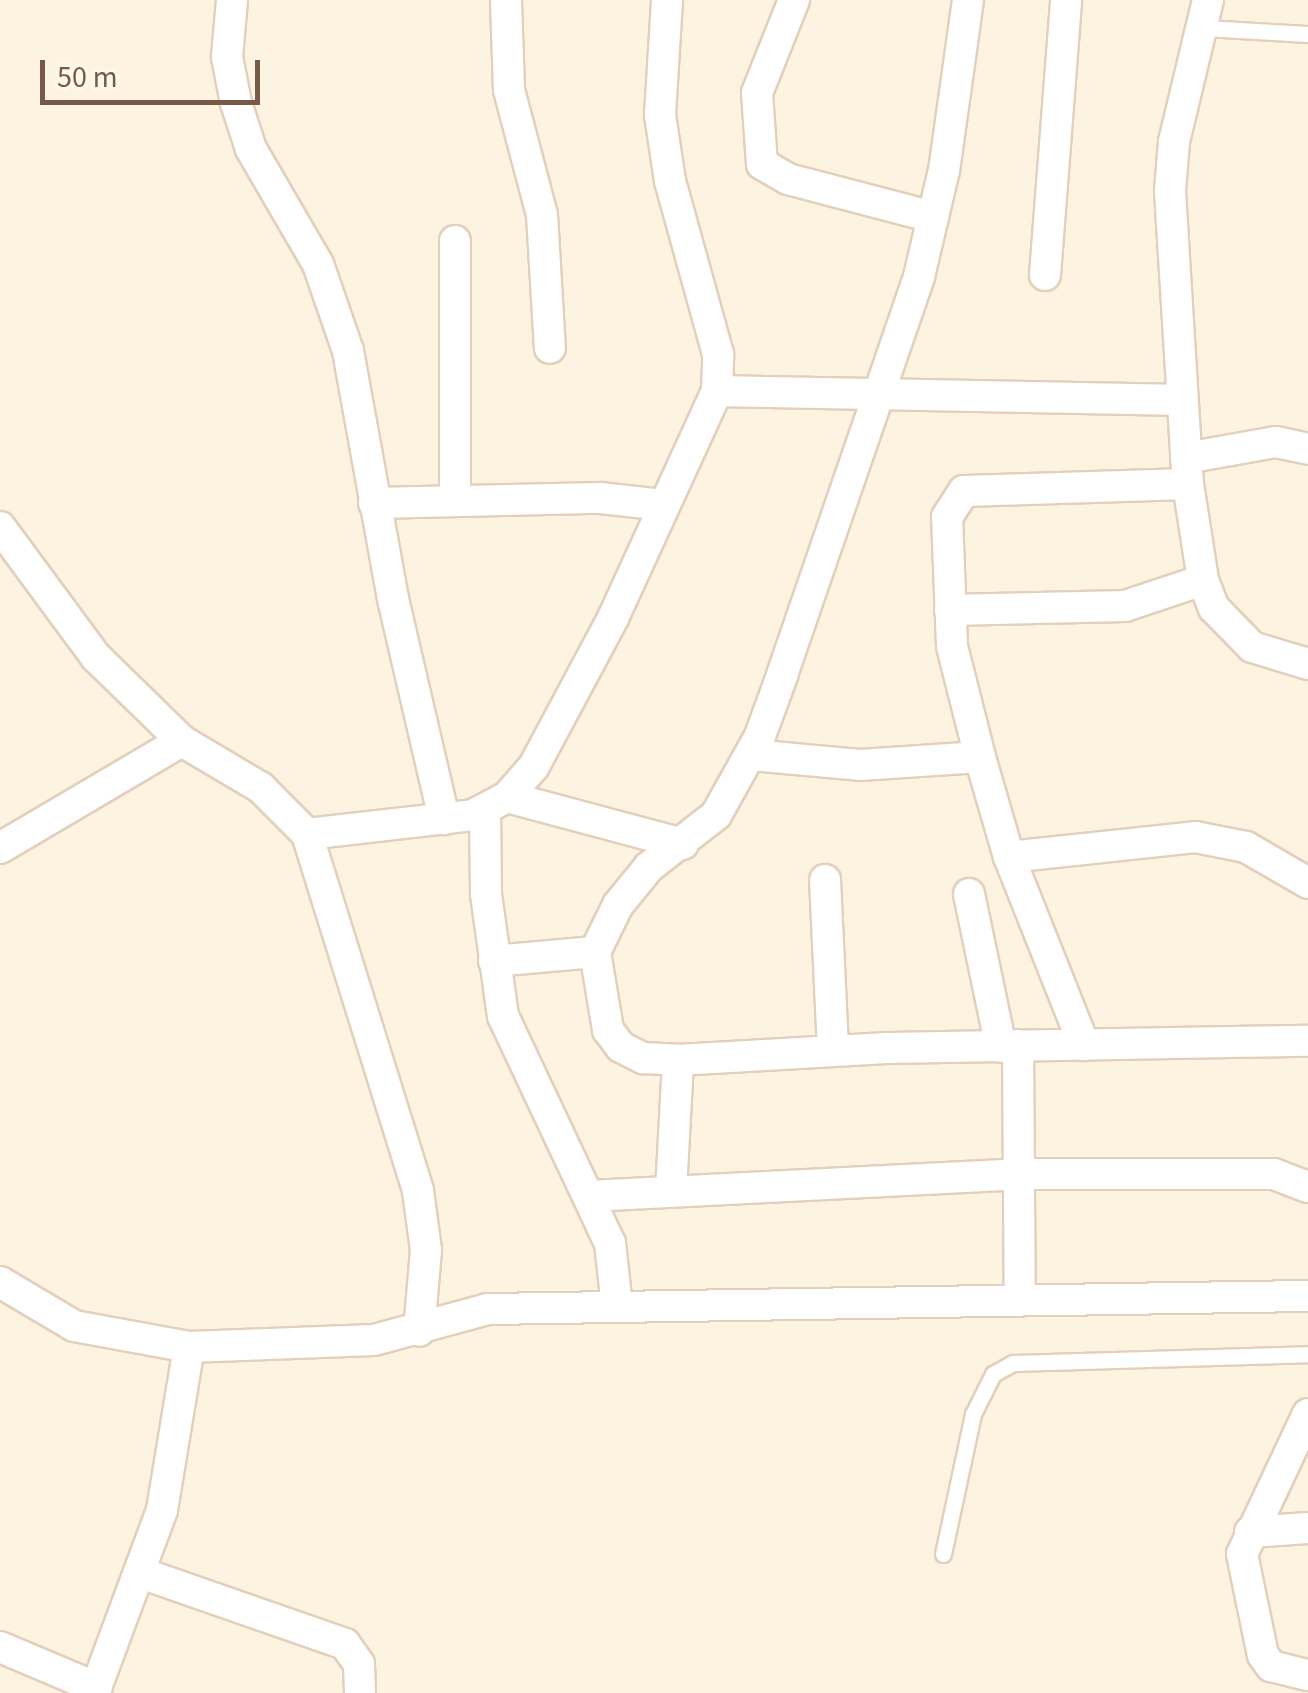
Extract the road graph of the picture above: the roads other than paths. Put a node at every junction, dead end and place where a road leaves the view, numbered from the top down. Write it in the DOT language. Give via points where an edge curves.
graph roads {
  1 [pos="232,0"];
  2 [pos="506,0"];
  3 [pos="668,0"];
  4 [pos="794,0"];
  5 [pos="968,0"];
  6 [pos="1066,0"];
  7 [pos="1206,14"];
  8 [pos="1308,34"];
  9 [pos="934,217"];
  10 [pos="455,241"];
  11 [pos="1045,275"];
  12 [pos="550,348"];
  13 [pos="717,391"];
  14 [pos="877,396"];
  15 [pos="1182,400"];
  16 [pos="1308,449"];
  17 [pos="1187,471"];
  18 [pos="455,501"];
  19 [pos="374,503"];
  20 [pos="663,505"];
  21 [pos="0,527"];
  22 [pos="1202,580"];
  23 [pos="950,610"];
  24 [pos="1308,664"];
  25 [pos="182,741"];
  26 [pos="751,756"];
  27 [pos="980,756"];
  28 [pos="496,804"];
  29 [pos="444,819"];
  30 [pos="307,834"];
  31 [pos="683,844"];
  32 [pos="0,848"];
  33 [pos="1009,857"];
  34 [pos="825,880"];
  35 [pos="1308,882"];
  36 [pos="969,894"];
  37 [pos="596,952"];
  38 [pos="494,961"];
  39 [pos="1308,1041"];
  40 [pos="1084,1044"];
  41 [pos="1010,1046"];
  42 [pos="833,1051"];
  43 [pos="678,1060"];
  44 [pos="1018,1174"];
  45 [pos="1308,1186"];
  46 [pos="671,1191"];
  47 [pos="589,1196"];
  48 [pos="0,1282"];
  49 [pos="1308,1296"];
  50 [pos="1020,1300"];
  51 [pos="617,1306"];
  52 [pos="420,1331"];
  53 [pos="189,1346"];
  54 [pos="1308,1354"];
  55 [pos="1308,1414"];
  56 [pos="1308,1528"];
  57 [pos="1250,1532"];
  58 [pos="943,1554"];
  59 [pos="141,1573"];
  60 [pos="0,1647"];
  61 [pos="1308,1675"];
  62 [pos="96,1691"];
  63 [pos="360,1693"];
  1 -- 19 [label="street" via="227,57 236,104 251,149 318,264 363,414"];
  2 -- 12 [label="street" via="510,90 542,215"];
  3 -- 13 [label="street" via="660,115 670,182 718,354"];
  4 -- 9 [label="street" via="756,93 762,164 788,178"];
  5 -- 9 [label="street"];
  6 -- 11 [label="street"];
  7 -- 8 [label="lane"];
  7 -- 15 [label="street" via="1174,142 1170,191"];
  9 -- 14 [label="street"];
  10 -- 18 [label="street"];
  13 -- 14 [label="street"];
  13 -- 20 [label="street"];
  14 -- 15 [label="street"];
  14 -- 26 [label="street"];
  15 -- 17 [label="street"];
  16 -- 17 [label="street" via="1276,442"];
  17 -- 22 [label="street"];
  17 -- 23 [label="street" via="964,491 947,518"];
  18 -- 19 [label="street"];
  18 -- 20 [label="street" via="600,498"];
  19 -- 29 [label="street"];
  20 -- 28 [label="street" via="534,766"];
  21 -- 25 [label="street" via="96,657"];
  22 -- 23 [label="street" via="1125,606"];
  22 -- 24 [label="street" via="1214,608 1252,647"];
  23 -- 27 [label="street" via="952,646"];
  25 -- 30 [label="street" via="260,788"];
  25 -- 32 [label="street"];
  26 -- 27 [label="street" via="860,765"];
  26 -- 31 [label="street" via="716,815"];
  27 -- 33 [label="street"];
  28 -- 29 [label="street"];
  28 -- 31 [label="street"];
  28 -- 38 [label="street"];
  29 -- 30 [label="street"];
  30 -- 52 [label="street" via="418,1191 426,1250"];
  31 -- 37 [label="street" via="649,867 618,905"];
  33 -- 35 [label="street" via="1106,843 1224,840"];
  33 -- 40 [label="street"];
  34 -- 42 [label="street"];
  36 -- 41 [label="street"];
  37 -- 38 [label="street"];
  37 -- 43 [label="street" via="600,1005 621,1048 643,1058"];
  38 -- 47 [label="street" via="519,1060"];
  39 -- 40 [label="street"];
  40 -- 41 [label="street"];
  41 -- 42 [label="street"];
  41 -- 44 [label="street"];
  42 -- 43 [label="street"];
  43 -- 46 [label="street"];
  44 -- 45 [label="street" via="1274,1174"];
  44 -- 46 [label="street"];
  44 -- 50 [label="street"];
  46 -- 47 [label="street"];
  47 -- 51 [label="street" via="610,1243"];
  48 -- 53 [label="street" via="74,1326"];
  49 -- 50 [label="street"];
  50 -- 51 [label="street"];
  51 -- 52 [label="street" via="488,1308"];
  52 -- 53 [label="street" via="374,1340"];
  53 -- 59 [label="street" via="162,1510"];
  54 -- 58 [label="lane" via="1013,1363 993,1374 972,1414"];
  55 -- 57 [label="street"];
  56 -- 57 [label="street"];
  57 -- 61 [label="street" via="1242,1569 1263,1655 1285,1672"];
  59 -- 62 [label="street"];
  59 -- 63 [label="street" via="345,1644 358,1664"];
  60 -- 62 [label="street"];
}
